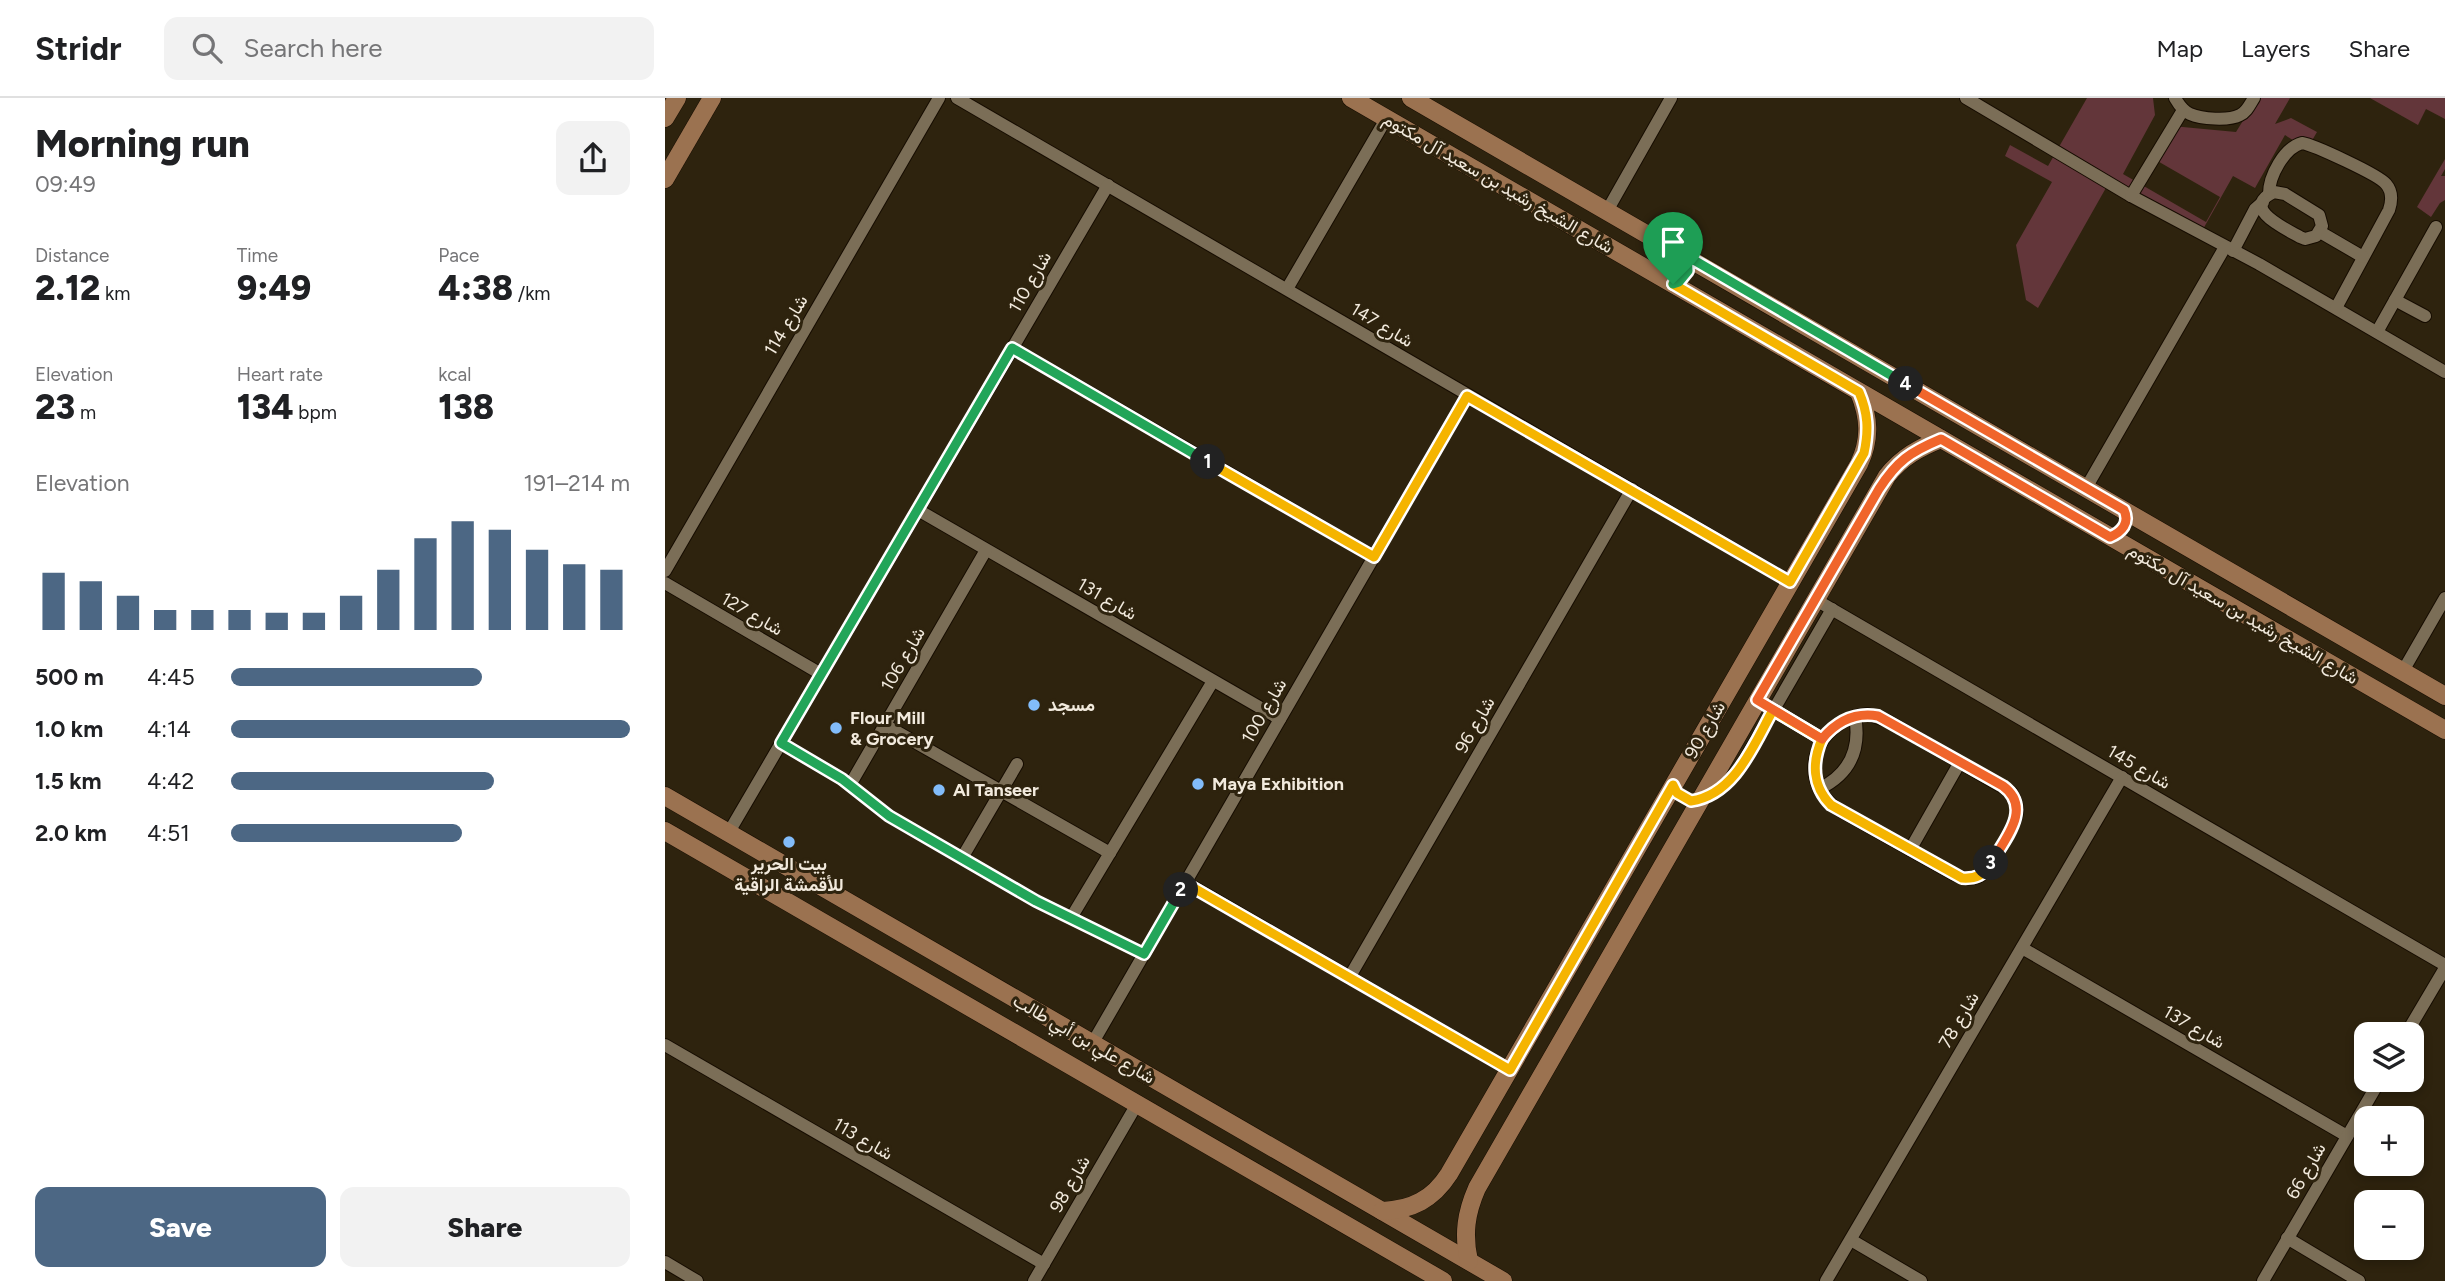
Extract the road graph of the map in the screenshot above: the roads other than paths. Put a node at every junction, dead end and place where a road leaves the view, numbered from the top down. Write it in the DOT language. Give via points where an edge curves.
graph roads {
  1 [pos="677,98"];
  2 [pos="712,98"];
  3 [pos="939,98"];
  4 [pos="957,98"];
  5 [pos="1351,98"];
  6 [pos="1411,98"];
  7 [pos="1671,98"];
  8 [pos="1966,98"];
  9 [pos="2175,98"];
  10 [pos="2254,98"];
  11 [pos="2183,110"];
  12 [pos="665,118"];
  13 [pos="1386,119"];
  14 [pos="665,179"];
  15 [pos="1108,185"];
  16 [pos="2131,196"];
  17 [pos="2266,198"];
  18 [pos="1607,211"];
  19 [pos="2436,227"];
  20 [pos="2320,232"];
  21 [pos="2229,249"];
  22 [pos="1687,256"];
  23 [pos="2363,257"];
  24 [pos="1714,272"];
  25 [pos="1673,284"];
  26 [pos="1287,289"];
  27 [pos="1697,298"];
  28 [pos="2395,300"];
  29 [pos="2336,308"];
  30 [pos="2424,316"];
  31 [pos="2377,332"];
  32 [pos="1012,348"];
  33 [pos="2445,372"];
  34 [pos="1859,392"];
  35 [pos="1467,396"];
  36 [pos="1941,439"];
  37 [pos="2086,488"];
  38 [pos="1632,489"];
  39 [pos="918,510"];
  40 [pos="2124,510"];
  41 [pos="1829,515"];
  42 [pos="1855,531"];
  43 [pos="2110,537"];
  44 [pos="986,550"];
  45 [pos="1374,557"];
  46 [pos="665,571"];
  47 [pos="1790,582"];
  48 [pos="665,583"];
  49 [pos="2445,597"];
  50 [pos="1816,600"];
  51 [pos="1832,609"];
  52 [pos="2403,671"];
  53 [pos="821,674"];
  54 [pos="1213,681"];
  55 [pos="2445,696"];
  56 [pos="1757,700"];
  57 [pos="1773,710"];
  58 [pos="1855,716"];
  59 [pos="1280,719"];
  60 [pos="885,724"];
  61 [pos="2445,730"];
  62 [pos="1822,739"];
  63 [pos="781,743"];
  64 [pos="1960,762"];
  65 [pos="1017,764"];
  66 [pos="2122,777"];
  67 [pos="850,785"];
  68 [pos="1673,785"];
  69 [pos="1819,789"];
  70 [pos="1001,791"];
  71 [pos="665,796"];
  72 [pos="1699,800"];
  73 [pos="1661,807"];
  74 [pos="1689,820"];
  75 [pos="665,831"];
  76 [pos="729,832"];
  77 [pos="1910,850"];
  78 [pos="1110,853"];
  79 [pos="962,858"];
  80 [pos="1185,883"];
  81 [pos="1071,918"];
  82 [pos="900,932"];
  83 [pos="2022,948"];
  84 [pos="1144,954"];
  85 [pos="944,957"];
  86 [pos="885,958"];
  87 [pos="2445,967"];
  88 [pos="1349,978"];
  89 [pos="927,983"];
  90 [pos="2413,1022"];
  91 [pos="1092,1044"];
  92 [pos="665,1045"];
  93 [pos="1510,1070"];
  94 [pos="2373,1092"];
  95 [pos="1137,1104"];
  96 [pos="1475,1130"];
  97 [pos="2347,1136"];
  98 [pos="1501,1146"];
  99 [pos="1382,1210"];
  100 [pos="2287,1238"];
  101 [pos="1850,1240"];
  102 [pos="1469,1261"];
  103 [pos="665,1262"];
  104 [pos="1044,1264"];
  105 [pos="698,1281"];
  106 [pos="1034,1281"];
  107 [pos="1443,1281"];
  108 [pos="1503,1281"];
  109 [pos="1826,1281"];
  110 [pos="1921,1281"];
  111 [pos="2263,1281"];
  112 [pos="2359,1281"];
  1 -- 12 [label="street"];
  2 -- 14 [label="street"];
  3 -- 46 [label="street, شارع 114"];
  4 -- 15 [label="street, شارع 147"];
  5 -- 13 [label="street, شارع الشيخ رشيد بن سعيد آل مكتوم"];
  6 -- 18 [label="street, شارع الشيخ رشيد بن سعيد آل مكتوم"];
  7 -- 18 [label="street"];
  8 -- 16 [label="street"];
  9 -- 11 [label="street"];
  10 -- 11 [label="street" via="2236,117 2197,117"];
  11 -- 16 [label="street"];
  13 -- 25 [label="street, شارع الشيخ رشيد بن سعيد آل مكتوم"];
  13 -- 26 [label="street"];
  15 -- 26 [label="street, شارع 147"];
  15 -- 32 [label="street, شارع 110"];
  16 -- 21 [label="street"];
  17 -- 20 [label="street" via="2280,192 2314,211 2321,220"];
  17 -- 20 [label="street" via="2262,207 2266,216 2300,237 2311,238"];
  17 -- 21 [label="street"];
  17 -- 23 [label="street" via="2288,151 2302,143 2383,181 2392,202"];
  18 -- 22 [label="street, شارع الشيخ رشيد بن سعيد آل مكتوم"];
  19 -- 28 [label="street"];
  20 -- 23 [label="street"];
  21 -- 29 [label="street"];
  21 -- 37 [label="street"];
  22 -- 24 [label="street, شارع الشيخ رشيد بن سعيد آل مكتوم"];
  22 -- 25 [label="street" via="1688,271"];
  23 -- 29 [label="street"];
  24 -- 27 [label="street" via="1699,277"];
  24 -- 37 [label="street, شارع الشيخ رشيد بن سعيد آل مكتوم"];
  25 -- 27 [label="street, شارع الشيخ رشيد بن سعيد آل مكتوم"];
  26 -- 35 [label="street, شارع 147"];
  27 -- 34 [label="street, شارع الشيخ رشيد بن سعيد آل مكتوم"];
  28 -- 30 [label="street"];
  28 -- 31 [label="street"];
  29 -- 31 [label="street"];
  31 -- 33 [label="street"];
  32 -- 39 [label="street, شارع 110"];
  32 -- 45 [label="street"];
  34 -- 36 [label="street, شارع الشيخ رشيد بن سعيد آل مكتوم"];
  34 -- 41 [label="street, شارع 90" via="1868,428 1864,453"];
  35 -- 38 [label="street, شارع 147"];
  35 -- 45 [label="street, شارع 100"];
  36 -- 42 [label="street, شارع 90" via="1898,463"];
  36 -- 43 [label="street, شارع الشيخ رشيد بن سعيد آل مكتوم"];
  37 -- 40 [label="street, شارع الشيخ رشيد بن سعيد آل مكتوم"];
  38 -- 47 [label="street, شارع 147"];
  38 -- 88 [label="street, شارع 96"];
  39 -- 44 [label="street, شارع 131"];
  39 -- 53 [label="street, شارع 110"];
  40 -- 43 [label="street" via="2126,523"];
  40 -- 52 [label="street, شارع الشيخ رشيد بن سعيد آل مكتوم"];
  41 -- 42 [label="street" via="1835,510 1849,511"];
  41 -- 47 [label="street, شارع 90"];
  42 -- 50 [label="street, شارع 90"];
  43 -- 61 [label="street, شارع الشيخ رشيد بن سعيد آل مكتوم"];
  44 -- 54 [label="street, شارع 131"];
  44 -- 60 [label="street, شارع 106"];
  45 -- 59 [label="street, شارع 100"];
  47 -- 68 [label="street, شارع 90"];
  48 -- 53 [label="street, شارع 127"];
  49 -- 52 [label="street"];
  50 -- 51 [label="street, شارع 145"];
  50 -- 56 [label="street, شارع 90"];
  51 -- 57 [label="street"];
  51 -- 66 [label="street, شارع 145"];
  52 -- 55 [label="street, شارع الشيخ رشيد بن سعيد آل مكتوم"];
  53 -- 63 [label="street, شارع 110"];
  54 -- 59 [label="street, شارع 131"];
  54 -- 78 [label="street"];
  56 -- 57 [label="street"];
  56 -- 72 [label="street, شارع 90"];
  57 -- 62 [label="street"];
  57 -- 72 [label="street" via="1732,778"];
  58 -- 62 [label="street" via="1837,724"];
  58 -- 64 [label="street" via="1878,716"];
  58 -- 69 [label="street" via="1857,746 1852,760"];
  59 -- 80 [label="street, شارع 100"];
  60 -- 67 [label="street, شارع 106"];
  60 -- 70 [label="street"];
  62 -- 69 [label="street" via="1815,764"];
  63 -- 67 [label="street"];
  63 -- 76 [label="street, شارع 110"];
  64 -- 77 [label="street"];
  64 -- 77 [label="street" via="2011,792 2018,811 2015,820 1987,869 1971,879"];
  65 -- 70 [label="street"];
  66 -- 83 [label="street, شارع 78"];
  66 -- 87 [label="street, شارع 145"];
  67 -- 79 [label="street" via="879,810"];
  68 -- 72 [label="street" via="1683,798"];
  68 -- 73 [label="street, شارع 90"];
  69 -- 77 [label="street" via="1831,805"];
  70 -- 78 [label="street"];
  70 -- 79 [label="street"];
  71 -- 76 [label="street, شارع علي بن أبي طالب"];
  72 -- 74 [label="street, شارع 90"];
  73 -- 74 [label="street" via="1678,804"];
  73 -- 93 [label="street, شارع 90"];
  74 -- 98 [label="street, شارع 90"];
  75 -- 86 [label="street, شارع علي بن أبي طالب"];
  76 -- 82 [label="street, شارع علي بن أبي طالب"];
  78 -- 81 [label="street"];
  79 -- 81 [label="street"];
  80 -- 84 [label="street, شارع 100"];
  80 -- 88 [label="street"];
  81 -- 84 [label="street"];
  82 -- 85 [label="street, شارع علي بن أبي طالب"];
  82 -- 86 [label="street" via="897,947"];
  83 -- 97 [label="street, شارع 137"];
  83 -- 101 [label="street, شارع 78"];
  84 -- 91 [label="street, شارع 100"];
  85 -- 89 [label="street" via="930,967"];
  85 -- 91 [label="street, شارع علي بن أبي طالب"];
  86 -- 89 [label="street, شارع علي بن أبي طالب"];
  87 -- 90 [label="street"];
  88 -- 93 [label="street"];
  89 -- 95 [label="street, شارع علي بن أبي طالب"];
  91 -- 99 [label="street, شارع علي بن أبي طالب"];
  92 -- 104 [label="street, شارع 113"];
  93 -- 96 [label="street, شارع 90"];
  94 -- 97 [label="street, شارع 66"];
  95 -- 104 [label="street, شارع 98"];
  95 -- 107 [label="street, شارع علي بن أبي طالب"];
  96 -- 98 [label="street" via="1487,1146"];
  96 -- 99 [label="street, شارع 90" via="1441,1187 1406,1208"];
  97 -- 100 [label="street, شارع 66"];
  98 -- 102 [label="street, شارع 90" via="1467,1216"];
  99 -- 102 [label="street, شارع علي بن أبي طالب"];
  100 -- 111 [label="street, شارع 66"];
  100 -- 112 [label="street"];
  101 -- 109 [label="street, شارع 78"];
  101 -- 110 [label="street"];
  102 -- 108 [label="street, شارع علي بن أبي طالب"];
  103 -- 105 [label="street"];
  104 -- 106 [label="street, شارع 98"];
}
